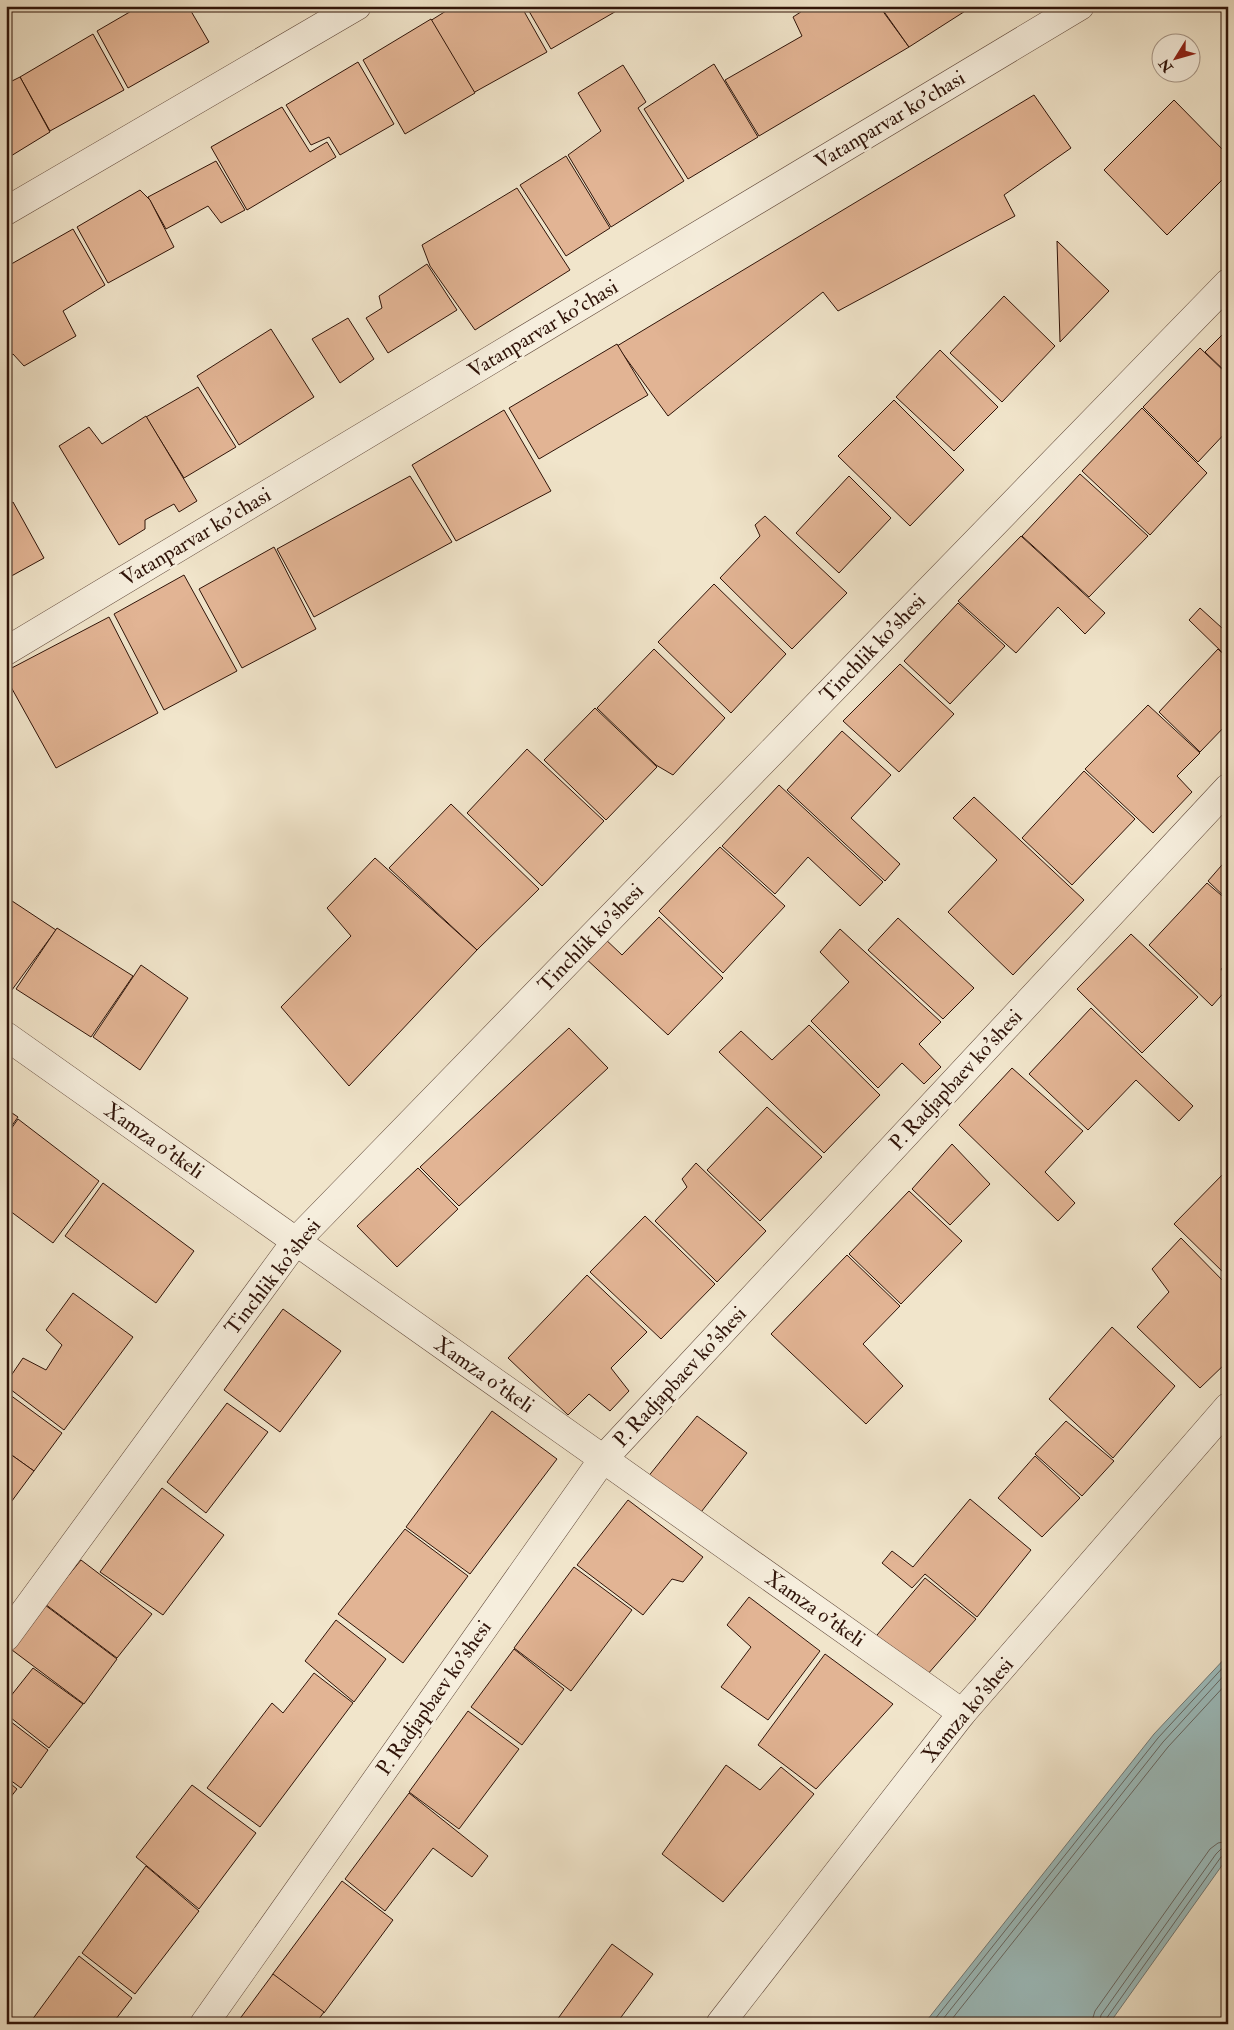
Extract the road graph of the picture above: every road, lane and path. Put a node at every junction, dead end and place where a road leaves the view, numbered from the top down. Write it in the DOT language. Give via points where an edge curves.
graph roads {
  1 [pos="357,6"];
  2 [pos="1080,6"];
  3 [pos="6,211"];
  4 [pos="1228,283"];
  5 [pos="6,651"];
  6 [pos="1228,788"];
  7 [pos="6,1036"];
  8 [pos="296,1241"];
  9 [pos="1228,1407"];
  10 [pos="603,1459"];
  11 [pos="6,1637"];
  12 [pos="962,1714"];
  13 [pos="204,2024"];
  14 [pos="720,2024"];
  1 -- 3 [label="street"];
  2 -- 5 [label="street, Vatanparvar ko'chasi"];
  4 -- 8 [label="street, Tinchlik ko'shesi"];
  6 -- 10 [label="street, P. Radjapbaev ko'shesi"];
  7 -- 8 [label="street, Xamza o'tkeli"];
  8 -- 10 [label="street, Xamza o'tkeli"];
  8 -- 11 [label="street, Tinchlik ko'shesi"];
  9 -- 12 [label="street, Xamza ko'shesi"];
  10 -- 12 [label="street, Xamza o'tkeli"];
  10 -- 13 [label="street, P. Radjapbaev ko'shesi"];
  12 -- 14 [label="street, Xamza ko'shesi"];
}
